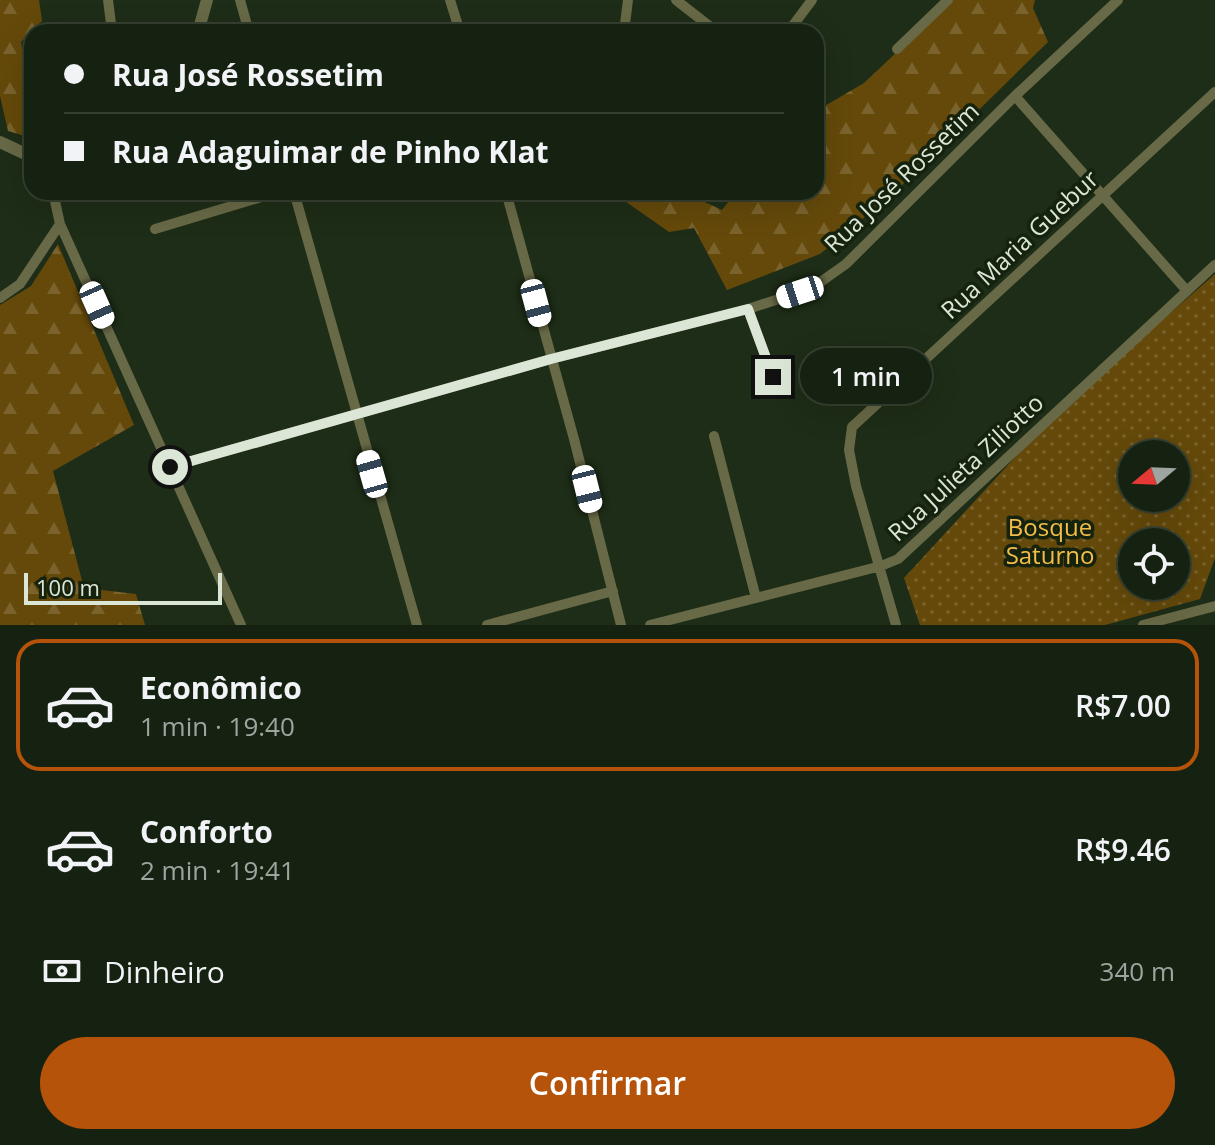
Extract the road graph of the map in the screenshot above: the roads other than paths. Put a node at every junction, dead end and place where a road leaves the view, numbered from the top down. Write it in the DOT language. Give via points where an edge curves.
graph roads {
  1 [pos="108,0"];
  2 [pos="207,0"];
  3 [pos="240,0"];
  4 [pos="450,0"];
  5 [pos="628,0"];
  6 [pos="676,0"];
  7 [pos="812,0"];
  8 [pos="948,0"];
  9 [pos="1118,0"];
  10 [pos="111,24"];
  11 [pos="200,24"];
  12 [pos="247,24"];
  13 [pos="458,24"];
  14 [pos="625,24"];
  15 [pos="707,24"];
  16 [pos="794,24"];
  17 [pos="897,49"];
  18 [pos="1215,92"];
  19 [pos="1015,96"];
  20 [pos="0,142"];
  21 [pos="24,153"];
  22 [pos="1103,197"];
  23 [pos="55,200"];
  24 [pos="251,200"];
  25 [pos="296,200"];
  26 [pos="508,200"];
  27 [pos="60,224"];
  28 [pos="155,229"];
  29 [pos="1215,265"];
  30 [pos="1187,291"];
  31 [pos="0,298"];
  32 [pos="748,309"];
  33 [pos="551,359"];
  34 [pos="773,377"];
  35 [pos="355,414"];
  36 [pos="714,436"];
  37 [pos="170,467"];
  38 [pos="881,566"];
  39 [pos="613,591"];
  40 [pos="756,598"];
  41 [pos="1215,606"];
  42 [pos="241,625"];
  43 [pos="417,625"];
  44 [pos="487,625"];
  45 [pos="621,625"];
  46 [pos="650,625"];
  47 [pos="896,625"];
  48 [pos="1143,625"];
  1 -- 10 [label="street"];
  2 -- 11 [label="street"];
  3 -- 12 [label="street"];
  4 -- 13 [label="street"];
  5 -- 14 [label="street"];
  6 -- 15 [label="street"];
  7 -- 16 [label="street"];
  8 -- 17 [label="street"];
  9 -- 19 [label="street, Rua José Rossetim"];
  18 -- 22 [label="street, Rua Maria Guebur"];
  19 -- 22 [label="street"];
  19 -- 32 [label="street, Rua José Rossetim" via="846,264 800,292"];
  20 -- 21 [label="street"];
  22 -- 30 [label="street"];
  22 -- 38 [label="street, Rua Maria Guebur" via="852,427 849,450 856,486"];
  23 -- 27 [label="street"];
  24 -- 28 [label="street"];
  25 -- 35 [label="street"];
  26 -- 33 [label="street"];
  27 -- 31 [label="street" via="20,284"];
  27 -- 37 [label="street"];
  29 -- 30 [label="street, Rua Julieta Ziliotto"];
  30 -- 38 [label="street, Rua Julieta Ziliotto" via="961,503 898,559"];
  32 -- 33 [label="street, Rua José Rossetim"];
  32 -- 34 [label="street"];
  33 -- 35 [label="street, Rua José Rossetim"];
  33 -- 39 [label="street"];
  35 -- 37 [label="street, Rua José Rossetim"];
  35 -- 43 [label="street"];
  36 -- 40 [label="street"];
  37 -- 42 [label="street"];
  38 -- 40 [label="street, Rua Julieta Ziliotto"];
  38 -- 47 [label="street"];
  39 -- 44 [label="street"];
  39 -- 45 [label="street"];
  40 -- 46 [label="street, Rua Julieta Ziliotto"];
  41 -- 48 [label="street"];
}
